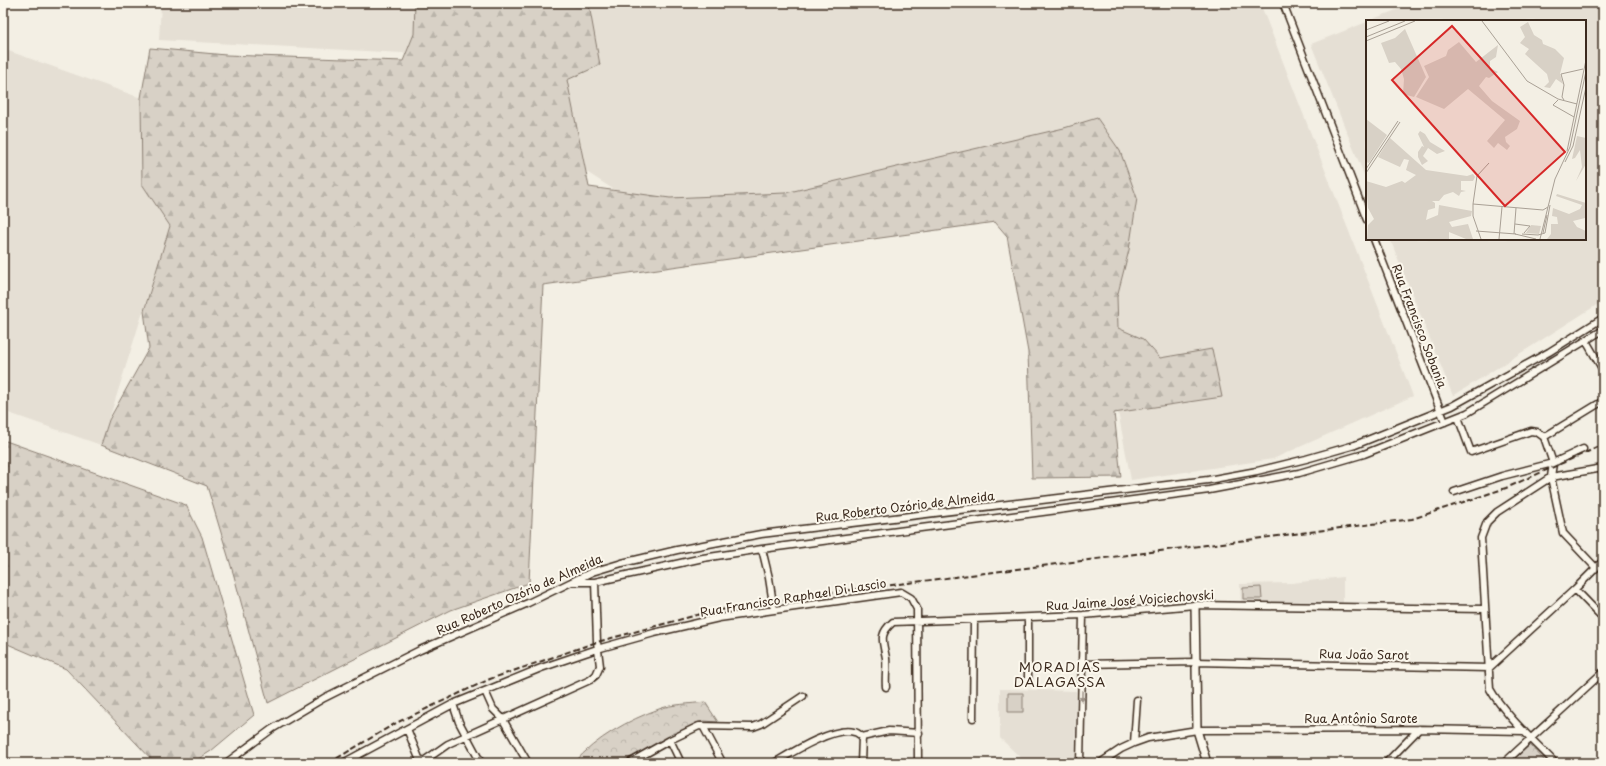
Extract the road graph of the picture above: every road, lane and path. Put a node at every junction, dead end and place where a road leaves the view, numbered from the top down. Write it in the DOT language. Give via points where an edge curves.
graph roads {
  1 [pos="1283,3"];
  2 [pos="1366,217"];
  3 [pos="1374,240"];
  4 [pos="1603,318"];
  5 [pos="1603,330"];
  6 [pos="1586,341"];
  7 [pos="1535,359"];
  8 [pos="1541,369"];
  9 [pos="1603,370"];
  10 [pos="1603,401"];
  11 [pos="1441,411"];
  12 [pos="1458,417"];
  13 [pos="1415,421"];
  14 [pos="1445,422"];
  15 [pos="1419,432"];
  16 [pos="1544,437"];
  17 [pos="1344,448"];
  18 [pos="1583,449"];
  19 [pos="1348,459"];
  20 [pos="1553,463"];
  21 [pos="1276,466"];
  22 [pos="1603,468"];
  23 [pos="1232,476"];
  24 [pos="1551,477"];
  25 [pos="1279,478"];
  26 [pos="1208,480"];
  27 [pos="1234,486"];
  28 [pos="1209,490"];
  29 [pos="1454,492"];
  30 [pos="1047,500"];
  31 [pos="1014,504"];
  32 [pos="1048,511"];
  33 [pos="1014,515"];
  34 [pos="762,549"];
  35 [pos="1603,561"];
  36 [pos="1596,568"];
  37 [pos="572,582"];
  38 [pos="595,582"];
  39 [pos="1575,589"];
  40 [pos="1195,605"];
  41 [pos="1485,609"];
  42 [pos="774,610"];
  43 [pos="1083,615"];
  44 [pos="1028,618"];
  45 [pos="1603,618"];
  46 [pos="974,620"];
  47 [pos="918,621"];
  48 [pos="597,650"];
  49 [pos="1196,662"];
  50 [pos="1082,664"];
  51 [pos="1489,668"];
  52 [pos="1603,672"];
  53 [pos="1028,681"];
  54 [pos="886,687"];
  55 [pos="485,691"];
  56 [pos="803,696"];
  57 [pos="1137,700"];
  58 [pos="453,704"];
  59 [pos="502,718"];
  60 [pos="973,718"];
  61 [pos="703,726"];
  62 [pos="407,729"];
  63 [pos="1419,729"];
  64 [pos="1197,730"];
  65 [pos="1524,731"];
  66 [pos="919,733"];
  67 [pos="466,735"];
  68 [pos="862,737"];
  69 [pos="1531,738"];
  70 [pos="670,740"];
  71 [pos="1134,743"];
  72 [pos="721,760"];
  73 [pos="226,763"];
  74 [pos="343,763"];
  75 [pos="421,763"];
  76 [pos="481,763"];
  77 [pos="528,763"];
  78 [pos="628,763"];
  79 [pos="681,763"];
  80 [pos="774,763"];
  81 [pos="861,763"];
  82 [pos="918,763"];
  83 [pos="1080,763"];
  84 [pos="1101,763"];
  85 [pos="1207,763"];
  86 [pos="1386,763"];
  87 [pos="1504,763"];
  88 [pos="1555,763"];
  1 -- 2 [label="street"];
  3 -- 11 [label="street, Rua Francisco Sobania"];
  4 -- 7 [label="street, Rua Roberto Ozório de Almeida"];
  5 -- 6 [label="street"];
  6 -- 8 [label="street"];
  6 -- 9 [label="street"];
  7 -- 8 [label="street"];
  7 -- 11 [label="street, Rua Roberto Ozório de Almeida"];
  8 -- 12 [label="street"];
  10 -- 16 [label="street"];
  11 -- 13 [label="street, Rua Roberto Ozório de Almeida"];
  11 -- 14 [label="street, Rua Francisco Sobania"];
  12 -- 14 [label="street"];
  12 -- 16 [label="street" via="1470,452 1531,431"];
  13 -- 15 [label="street"];
  13 -- 17 [label="street, Rua Roberto Ozório de Almeida"];
  14 -- 15 [label="street"];
  15 -- 19 [label="street"];
  16 -- 20 [label="street"];
  17 -- 19 [label="street"];
  17 -- 21 [label="street, Rua Roberto Ozório de Almeida"];
  18 -- 20 [label="street"];
  19 -- 25 [label="street"];
  20 -- 24 [label="street"];
  20 -- 29 [label="street"];
  21 -- 23 [label="street, Rua Roberto Ozório de Almeida"];
  21 -- 25 [label="street"];
  22 -- 24 [label="street"];
  23 -- 26 [label="street, Rua Roberto Ozório de Almeida"];
  23 -- 27 [label="street"];
  24 -- 36 [label="street" via="1563,532"];
  24 -- 41 [label="street" via="1497,512 1487,522 1481,538"];
  25 -- 27 [label="street"];
  26 -- 28 [label="street"];
  26 -- 30 [label="street, Rua Roberto Ozório de Almeida"];
  27 -- 28 [label="street"];
  28 -- 32 [label="street"];
  30 -- 31 [label="street, Rua Roberto Ozório de Almeida"];
  30 -- 32 [label="street"];
  31 -- 33 [label="street"];
  31 -- 37 [label="street, Rua Roberto Ozório de Almeida" via="761,534 708,543 606,567"];
  32 -- 33 [label="street"];
  33 -- 34 [label="street"];
  34 -- 38 [label="street" via="703,558"];
  34 -- 42 [label="street"];
  35 -- 36 [label="street"];
  36 -- 39 [label="street"];
  37 -- 38 [label="street"];
  37 -- 73 [label="street, Rua Roberto Ozório de Almeida" via="420,650 319,701 272,728"];
  38 -- 48 [label="street"];
  39 -- 45 [label="street"];
  39 -- 51 [label="street"];
  40 -- 41 [label="street, Rua Jaime José Vojciechovski"];
  40 -- 43 [label="street, Rua Jaime José Vojciechovski"];
  40 -- 49 [label="street"];
  41 -- 51 [label="street"];
  42 -- 47 [label="street, Rua Francisco Raphael Di Lascio" via="901,592 911,598 917,608"];
  42 -- 48 [label="street, Rua Francisco Raphael Di Lascio" via="654,633"];
  43 -- 44 [label="street, Rua Jaime José Vojciechovski"];
  43 -- 50 [label="street"];
  44 -- 46 [label="street, Rua Jaime José Vojciechovski"];
  44 -- 53 [label="street"];
  46 -- 47 [label="street, Rua Jaime José Vojciechovski"];
  46 -- 60 [label="street"];
  47 -- 54 [label="street, Rua Jaime José Vojciechovski" via="893,622 885,629 881,640 886,660"];
  47 -- 66 [label="street"];
  48 -- 55 [label="street, Rua Francisco Raphael Di Lascio" via="541,668"];
  48 -- 59 [label="street" via="600,666 590,680"];
  49 -- 50 [label="street, Rua João Sarot"];
  49 -- 51 [label="street, Rua João Sarot"];
  49 -- 64 [label="street"];
  50 -- 83 [label="street, one-way"];
  51 -- 65 [label="street" via="1490,689"];
  52 -- 69 [label="street"];
  55 -- 58 [label="street, Rua Francisco Raphael Di Lascio"];
  55 -- 59 [label="street" via="493,709"];
  56 -- 61 [label="street" via="753,727"];
  57 -- 71 [label="street"];
  58 -- 62 [label="street, Rua Francisco Raphael Di Lascio"];
  58 -- 67 [label="street" via="458,722"];
  59 -- 67 [label="street"];
  59 -- 77 [label="street"];
  61 -- 70 [label="street"];
  61 -- 72 [label="street"];
  62 -- 74 [label="street, Rua Francisco Raphael Di Lascio"];
  62 -- 75 [label="street"];
  63 -- 64 [label="street, Rua Antônio Sarote"];
  63 -- 65 [label="street, Rua Antônio Sarote"];
  63 -- 86 [label="street"];
  64 -- 71 [label="street, Rua Antônio Sarote" via="1148,738"];
  64 -- 85 [label="street"];
  65 -- 69 [label="street"];
  66 -- 68 [label="street" via="889,732"];
  66 -- 82 [label="street"];
  67 -- 75 [label="street"];
  67 -- 76 [label="street"];
  68 -- 80 [label="street" via="854,732 840,732 820,738"];
  68 -- 81 [label="street"];
  69 -- 87 [label="street"];
  69 -- 88 [label="street"];
  70 -- 78 [label="street"];
  70 -- 79 [label="street"];
  71 -- 84 [label="street, Rua Antônio Sarote"];
}
